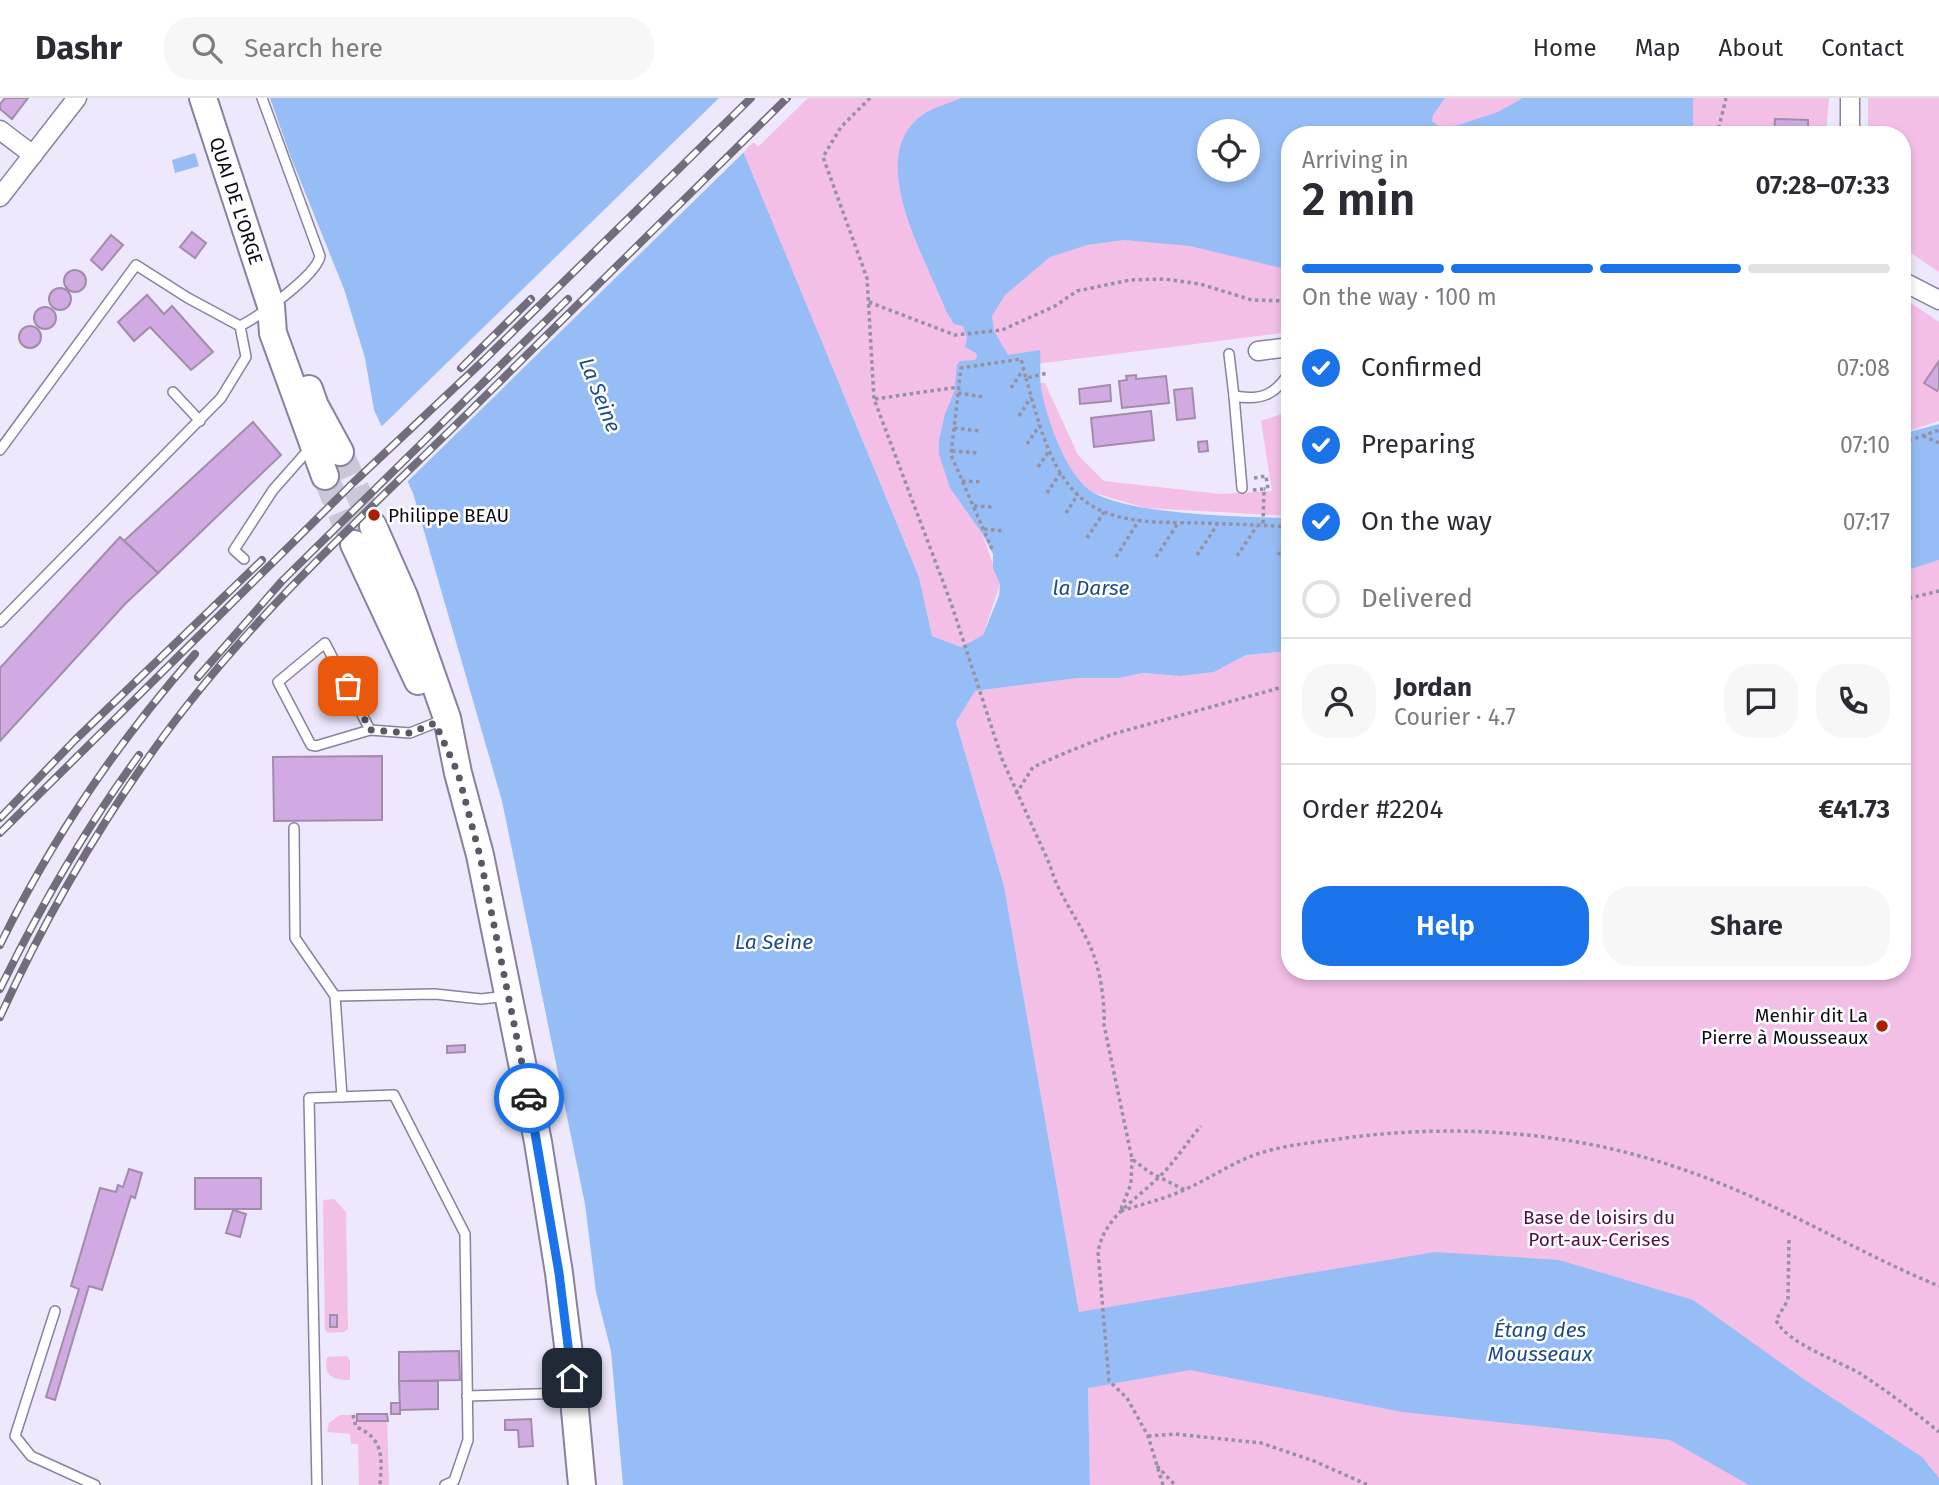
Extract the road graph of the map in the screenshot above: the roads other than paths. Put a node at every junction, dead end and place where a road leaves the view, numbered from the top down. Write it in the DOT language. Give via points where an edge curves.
graph roads {
  1 [pos="77,98"];
  2 [pos="262,98"];
  3 [pos="1850,98"];
  4 [pos="201,99"];
  5 [pos="1850,126"];
  6 [pos="0,130"];
  7 [pos="33,155"];
  8 [pos="0,197"];
  9 [pos="1911,286"];
  10 [pos="1939,300"];
  11 [pos="271,306"];
  12 [pos="240,326"];
  13 [pos="1281,348"];
  14 [pos="1258,351"];
  15 [pos="1229,354"];
  16 [pos="1281,385"];
  17 [pos="173,392"];
  18 [pos="1234,396"];
  19 [pos="200,421"];
  20 [pos="313,446"];
  21 [pos="0,450"];
  22 [pos="340,452"];
  23 [pos="325,476"];
  24 [pos="1242,488"];
  25 [pos="373,526"];
  26 [pos="354,544"];
  27 [pos="244,559"];
  28 [pos="0,622"];
  29 [pos="441,721"];
  30 [pos="370,730"];
  31 [pos="294,828"];
  32 [pos="335,996"];
  33 [pos="508,996"];
  34 [pos="342,1097"];
  35 [pos="55,1311"];
  36 [pos="574,1392"];
  37 [pos="467,1396"];
  38 [pos="95,1485"];
  39 [pos="317,1485"];
  40 [pos="444,1485"];
  41 [pos="582,1485"];
  1 -- 7 [label="street"];
  2 -- 11 [label="lane" via="320,256 317,266"];
  3 -- 5 [label="street"];
  4 -- 11 [label="main road, QUAI DE L'ORGE"];
  6 -- 7 [label="street"];
  7 -- 8 [label="street"];
  9 -- 10 [label="street"];
  11 -- 12 [label="lane"];
  11 -- 20 [label="main road, QUAI DE L'ORGE" via="274,332"];
  11 -- 22 [label="main road, QUAI DE L'ORGE" via="287,328 314,406"];
  12 -- 19 [label="lane" via="246,357 222,398"];
  12 -- 21 [label="lane" via="136,265"];
  13 -- 14 [label="street"];
  15 -- 18 [label="lane"];
  16 -- 18 [label="lane" via="1266,397"];
  17 -- 19 [label="lane"];
  18 -- 24 [label="lane"];
  19 -- 28 [label="lane"];
  20 -- 23 [label="main road, QUAI DE L'ORGE"];
  20 -- 27 [label="lane" via="272,490 234,550"];
  25 -- 29 [label="main road" via="404,596"];
  26 -- 29 [label="main road"];
  29 -- 30 [label="lane" via="410,733"];
  29 -- 33 [label="main road" via="480,856"];
  30 -- 30 [label="lane" via="326,642 278,682 311,745"];
  31 -- 32 [label="lane" via="295,938"];
  32 -- 33 [label="lane"];
  32 -- 34 [label="lane"];
  33 -- 36 [label="main road" via="538,1142"];
  34 -- 37 [label="lane" via="394,1095 465,1234"];
  34 -- 39 [label="lane" via="309,1098"];
  35 -- 38 [label="lane" via="15,1436 31,1456"];
  36 -- 37 [label="lane"];
  36 -- 41 [label="main road"];
  37 -- 40 [label="lane" via="468,1440 454,1481"];
}
